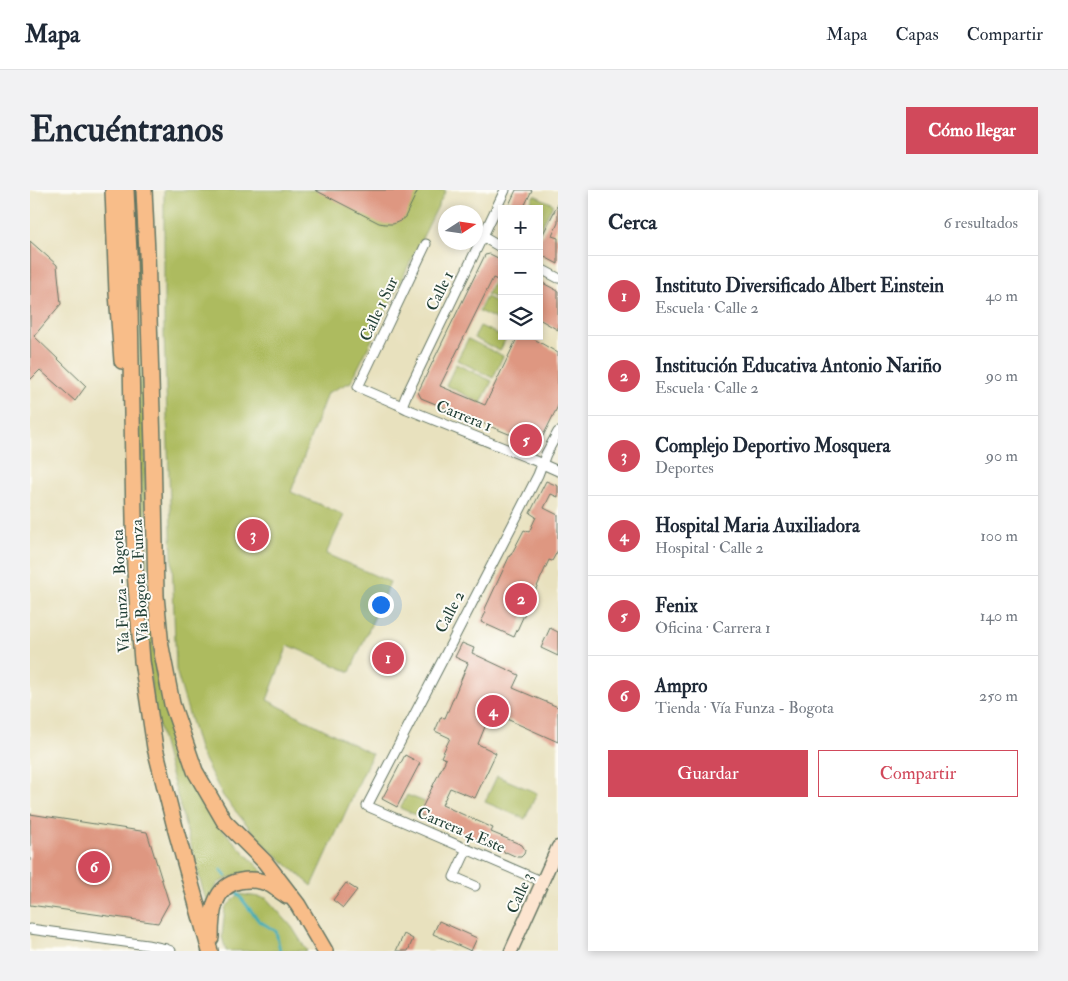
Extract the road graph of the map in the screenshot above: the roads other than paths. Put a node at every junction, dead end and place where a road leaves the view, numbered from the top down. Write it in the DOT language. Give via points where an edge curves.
graph roads {
  1 [pos="113,190"];
  2 [pos="126,190"];
  3 [pos="505,190"];
  4 [pos="145,193"];
  5 [pos="483,237"];
  6 [pos="426,244"];
  7 [pos="498,246"];
  8 [pos="477,250"];
  9 [pos="543,270"];
  10 [pos="558,278"];
  11 [pos="358,387"];
  12 [pos="402,406"];
  13 [pos="558,432"];
  14 [pos="133,463"];
  15 [pos="542,464"];
  16 [pos="558,472"];
  17 [pos="367,806"];
  18 [pos="558,847"];
  19 [pos="467,849"];
  20 [pos="543,882"];
  21 [pos="475,886"];
  22 [pos="298,905"];
  23 [pos="30,928"];
  24 [pos="171,951"];
  25 [pos="211,951"];
  26 [pos="325,951"];
  27 [pos="511,951"];
  1 -- 14 [label="main road" via="122,368"];
  2 -- 14 [label="main road, Vía Funza - Bogota"];
  3 -- 5 [label="street, Calle 1"];
  4 -- 22 [label="main road, Vía Bogota - Funza" via="156,596 161,647 172,704 196,771 224,821 265,862"];
  5 -- 7 [label="street"];
  6 -- 11 [label="street, Calle 1 Sur"];
  8 -- 12 [label="street, Calle 1"];
  9 -- 10 [label="street"];
  11 -- 12 [label="street, Carrera 1"];
  12 -- 15 [label="street, Carrera 1"];
  13 -- 15 [label="street, Calle 2"];
  14 -- 25 [label="main road, Vía Funza - Bogota" via="135,572 148,705 176,831"];
  15 -- 16 [label="street, Carrera 1"];
  15 -- 17 [label="street, Calle 2"];
  17 -- 19 [label="street, Carrera 4 Este"];
  18 -- 20 [label="main road, Calle 3"];
  19 -- 20 [label="street, Carrera 4 Este"];
  19 -- 21 [label="street" via="454,877"];
  20 -- 27 [label="main road, Calle 3"];
  22 -- 25 [label="main road" via="260,881 235,882 218,895 212,912"];
  22 -- 26 [label="main road, Vía Bogota - Funza"];
  23 -- 24 [label="street"];
}
